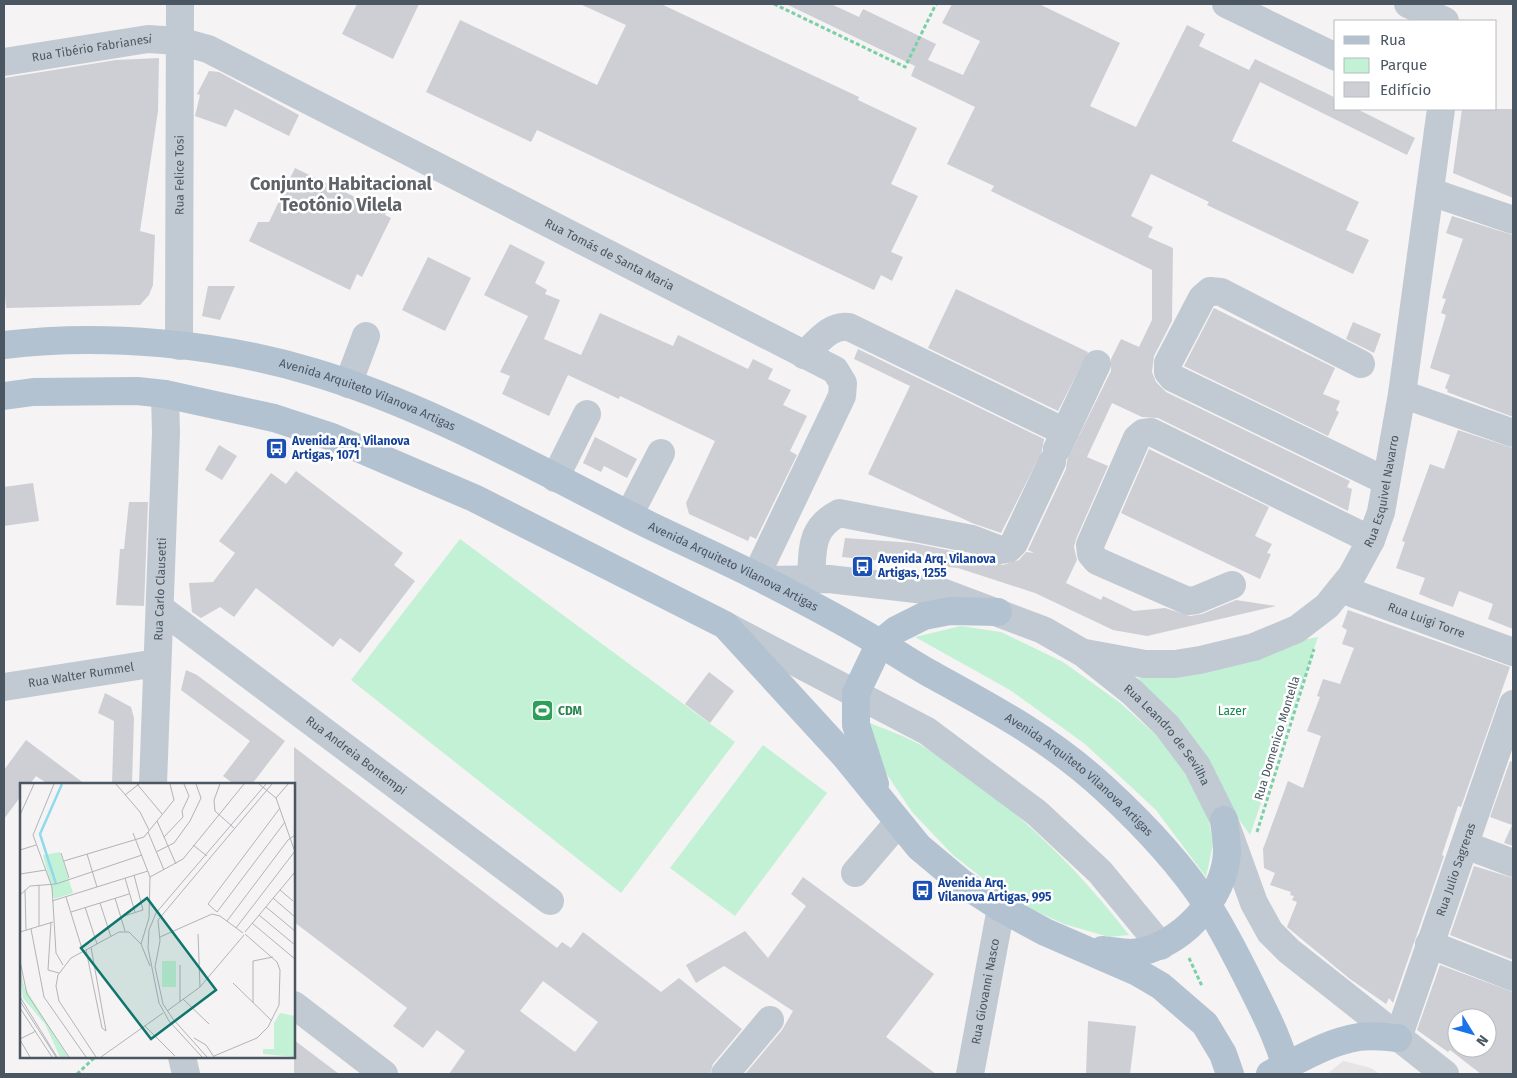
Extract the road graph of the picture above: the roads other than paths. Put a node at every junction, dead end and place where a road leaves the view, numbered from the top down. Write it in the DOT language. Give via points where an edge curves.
graph roads {
  1 [pos="180,4"];
  2 [pos="1226,4"];
  3 [pos="1408,4"];
  4 [pos="1458,4"];
  5 [pos="1443,20"];
  6 [pos="1455,20"];
  7 [pos="179,41"];
  8 [pos="1334,55"];
  9 [pos="4,62"];
  10 [pos="1441,110"];
  11 [pos="1431,192"];
  12 [pos="1513,220"];
  13 [pos="366,336"];
  14 [pos="4,345"];
  15 [pos="179,346"];
  16 [pos="804,354"];
  17 [pos="1097,364"];
  18 [pos="1361,364"];
  19 [pos="348,384"];
  20 [pos="165,394"];
  21 [pos="1402,394"];
  22 [pos="4,396"];
  23 [pos="587,414"];
  24 [pos="1513,433"];
  25 [pos="1058,449"];
  26 [pos="661,454"];
  27 [pos="555,478"];
  28 [pos="1386,482"];
  29 [pos="629,515"];
  30 [pos="1371,540"];
  31 [pos="760,578"];
  32 [pos="811,580"];
  33 [pos="1232,584"];
  34 [pos="1341,589"];
  35 [pos="160,609"];
  36 [pos="998,612"];
  37 [pos="724,625"];
  38 [pos="880,643"];
  39 [pos="1513,652"];
  40 [pos="1083,653"];
  41 [pos="157,663"];
  42 [pos="4,687"];
  43 [pos="856,693"];
  44 [pos="1513,704"];
  45 [pos="153,783"];
  46 [pos="880,800"];
  47 [pos="1224,820"];
  48 [pos="898,823"];
  49 [pos="1465,845"];
  50 [pos="1513,863"];
  51 [pos="855,874"];
  52 [pos="550,902"];
  53 [pos="1208,905"];
  54 [pos="1001,908"];
  55 [pos="1429,944"];
  56 [pos="1161,946"];
  57 [pos="1085,948"];
  58 [pos="1512,976"];
  59 [pos="295,1006"];
  60 [pos="770,1020"];
  61 [pos="1398,1038"];
  62 [pos="182,1058"];
  63 [pos="1226,1064"];
  64 [pos="1281,1072"];
  65 [pos="186,1074"];
  66 [pos="384,1074"];
  67 [pos="725,1074"];
  68 [pos="970,1074"];
  69 [pos="1252,1074"];
  70 [pos="1445,1074"];
  1 -- 7 [label="street, Rua Felice Tosi"];
  2 -- 8 [label="street"];
  3 -- 5 [label="street"];
  4 -- 6 [label="street"];
  7 -- 9 [label="street, Rua Tibério Fabrianesi" via="148,39"];
  7 -- 15 [label="street, Rua Felice Tosi"];
  7 -- 16 [label="street, Rua Tomás de Santa Maria" via="208,49"];
  10 -- 11 [label="street, Rua Esquivel Navarro"];
  11 -- 12 [label="street"];
  11 -- 21 [label="street, Rua Esquivel Navarro"];
  13 -- 19 [label="street"];
  14 -- 15 [label="main road, Avenida Arquiteto Vilanova Artigas" via="48,339"];
  15 -- 19 [label="main road, Avenida Arquiteto Vilanova Artigas" via="261,359"];
  16 -- 25 [label="street" via="831,330 849,327"];
  16 -- 31 [label="street, Rua Tomás de Santa Maria" via="835,370 843,383 842,396"];
  17 -- 25 [label="street"];
  18 -- 28 [label="street" via="1221,292 1210,291 1202,298 1168,364 1168,372 1173,378"];
  19 -- 27 [label="main road, Avenida Arquiteto Vilanova Artigas" via="424,415"];
  20 -- 22 [label="main road" via="83,391"];
  20 -- 35 [label="street, Rua Carlo Clausetti"];
  20 -- 37 [label="main road" via="274,418 332,437 405,467 474,498"];
  21 -- 24 [label="street"];
  21 -- 28 [label="street, Rua Esquivel Navarro"];
  23 -- 27 [label="street"];
  25 -- 32 [label="street" via="1008,550 972,539 839,513 826,520 816,534"];
  26 -- 29 [label="street"];
  27 -- 29 [label="main road, Avenida Arquiteto Vilanova Artigas"];
  28 -- 30 [label="street, Rua Esquivel Navarro" via="1381,512"];
  29 -- 31 [label="main road, Avenida Arquiteto Vilanova Artigas"];
  30 -- 33 [label="street" via="1151,432 1142,433 1090,544 1091,554 1097,561 1188,601"];
  30 -- 34 [label="street, Rua Esquivel Navarro"];
  31 -- 32 [label="street, Rua Leandro de Sevilha"];
  31 -- 38 [label="main road, Avenida Arquiteto Vilanova Artigas"];
  32 -- 36 [label="street, Rua Leandro de Sevilha" via="829,579 942,592"];
  34 -- 39 [label="street, Rua Luigi Torre"];
  34 -- 40 [label="street, Rua Esquivel Navarro" via="1327,606 1297,629 1245,649 1175,664 1145,664"];
  35 -- 41 [label="street, Rua Carlo Clausetti"];
  35 -- 52 [label="street, Rua Andreia Bontempi"];
  36 -- 38 [label="main road" via="950,610 924,616 896,630"];
  36 -- 40 [label="street, Rua Leandro de Sevilha" via="1043,630"];
  37 -- 43 [label="street"];
  37 -- 46 [label="main road" via="828,736"];
  38 -- 43 [label="main road"];
  38 -- 53 [label="main road, Avenida Arquiteto Vilanova Artigas" via="927,672 983,700 1044,739 1104,788 1163,849"];
  40 -- 47 [label="street, Rua Leandro de Sevilha" via="1132,692 1167,726 1198,766"];
  41 -- 42 [label="street, Rua Walter Rummel"];
  41 -- 45 [label="street, Rua Carlo Clausetti"];
  43 -- 46 [label="main road" via="856,726"];
  43 -- 56 [label="street" via="927,731 1037,813 1100,872"];
  44 -- 49 [label="street, Rua Julio Sagreras"];
  46 -- 48 [label="main road"];
  47 -- 53 [label="main road" via="1227,852"];
  47 -- 61 [label="street, Rua Leandro de Sevilha" via="1254,903 1270,932 1289,951"];
  48 -- 51 [label="street"];
  48 -- 54 [label="main road" via="919,847 962,883"];
  49 -- 50 [label="street"];
  49 -- 55 [label="street, Rua Julio Sagreras"];
  53 -- 56 [label="main road" via="1178,936"];
  53 -- 64 [label="main road, Avenida Arquiteto Vilanova Artigas" via="1280,1042"];
  54 -- 57 [label="main road" via="1045,932"];
  54 -- 68 [label="street, Rua Giovanni Nasco"];
  55 -- 58 [label="street"];
  55 -- 61 [label="street, Rua Julio Sagreras"];
  56 -- 57 [label="main road" via="1132,953"];
  57 -- 63 [label="main road" via="1137,972 1181,1001 1205,1024"];
  59 -- 66 [label="street"];
  60 -- 67 [label="street"];
  61 -- 64 [label="main road" via="1346,1040"];
  61 -- 70 [label="street, Rua Leandro de Sevilha"];
  62 -- 65 [label="street"];
  63 -- 69 [label="main road"];
}
